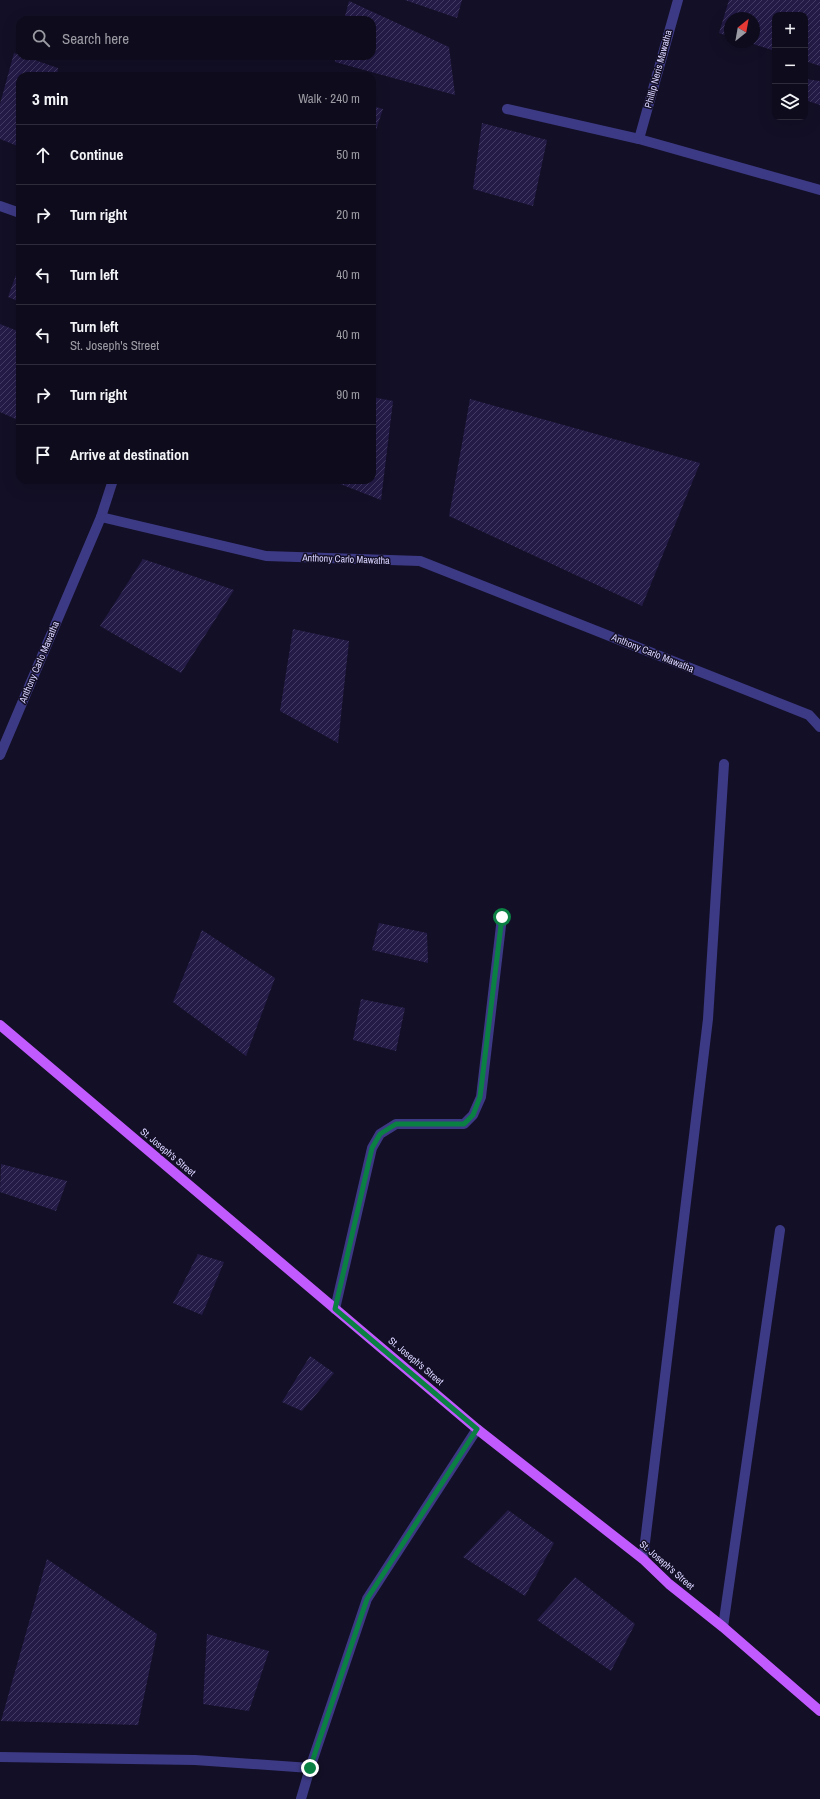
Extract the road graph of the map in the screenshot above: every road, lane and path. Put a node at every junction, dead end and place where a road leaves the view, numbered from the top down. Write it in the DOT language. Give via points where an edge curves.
graph roads {
  1 [pos="678,0"];
  2 [pos="507,109"];
  3 [pos="639,139"];
  4 [pos="820,190"];
  5 [pos="0,206"];
  6 [pos="16,212"];
  7 [pos="112,484"];
  8 [pos="101,517"];
  9 [pos="820,727"];
  10 [pos="0,755"];
  11 [pos="724,764"];
  12 [pos="502,917"];
  13 [pos="0,1025"];
  14 [pos="780,1230"];
  15 [pos="335,1309"];
  16 [pos="477,1429"];
  17 [pos="642,1559"];
  18 [pos="723,1627"];
  19 [pos="820,1711"];
  20 [pos="0,1757"];
  21 [pos="310,1768"];
  22 [pos="301,1799"];
  1 -- 3 [label="street, Phillip Neris Mawatha"];
  2 -- 3 [label="street"];
  3 -- 4 [label="street"];
  5 -- 6 [label="street"];
  7 -- 8 [label="street"];
  8 -- 9 [label="street, Anthony Carlo Mawatha" via="266,556 420,561 809,715"];
  8 -- 10 [label="street, Anthony Carlo Mawatha"];
  11 -- 17 [label="street" via="708,1019"];
  12 -- 15 [label="street" via="480,1097 473,1115 464,1124 396,1124 380,1134 372,1148"];
  13 -- 15 [label="main road, St. Joseph's Street"];
  14 -- 18 [label="street"];
  15 -- 16 [label="main road, St. Joseph's Street"];
  16 -- 17 [label="main road, St. Joseph's Street"];
  16 -- 21 [label="street" via="367,1599"];
  17 -- 18 [label="main road, St. Joseph's Street"];
  18 -- 19 [label="main road, St. Joseph's Street"];
  20 -- 21 [label="street" via="195,1760"];
  21 -- 22 [label="street"];
}
